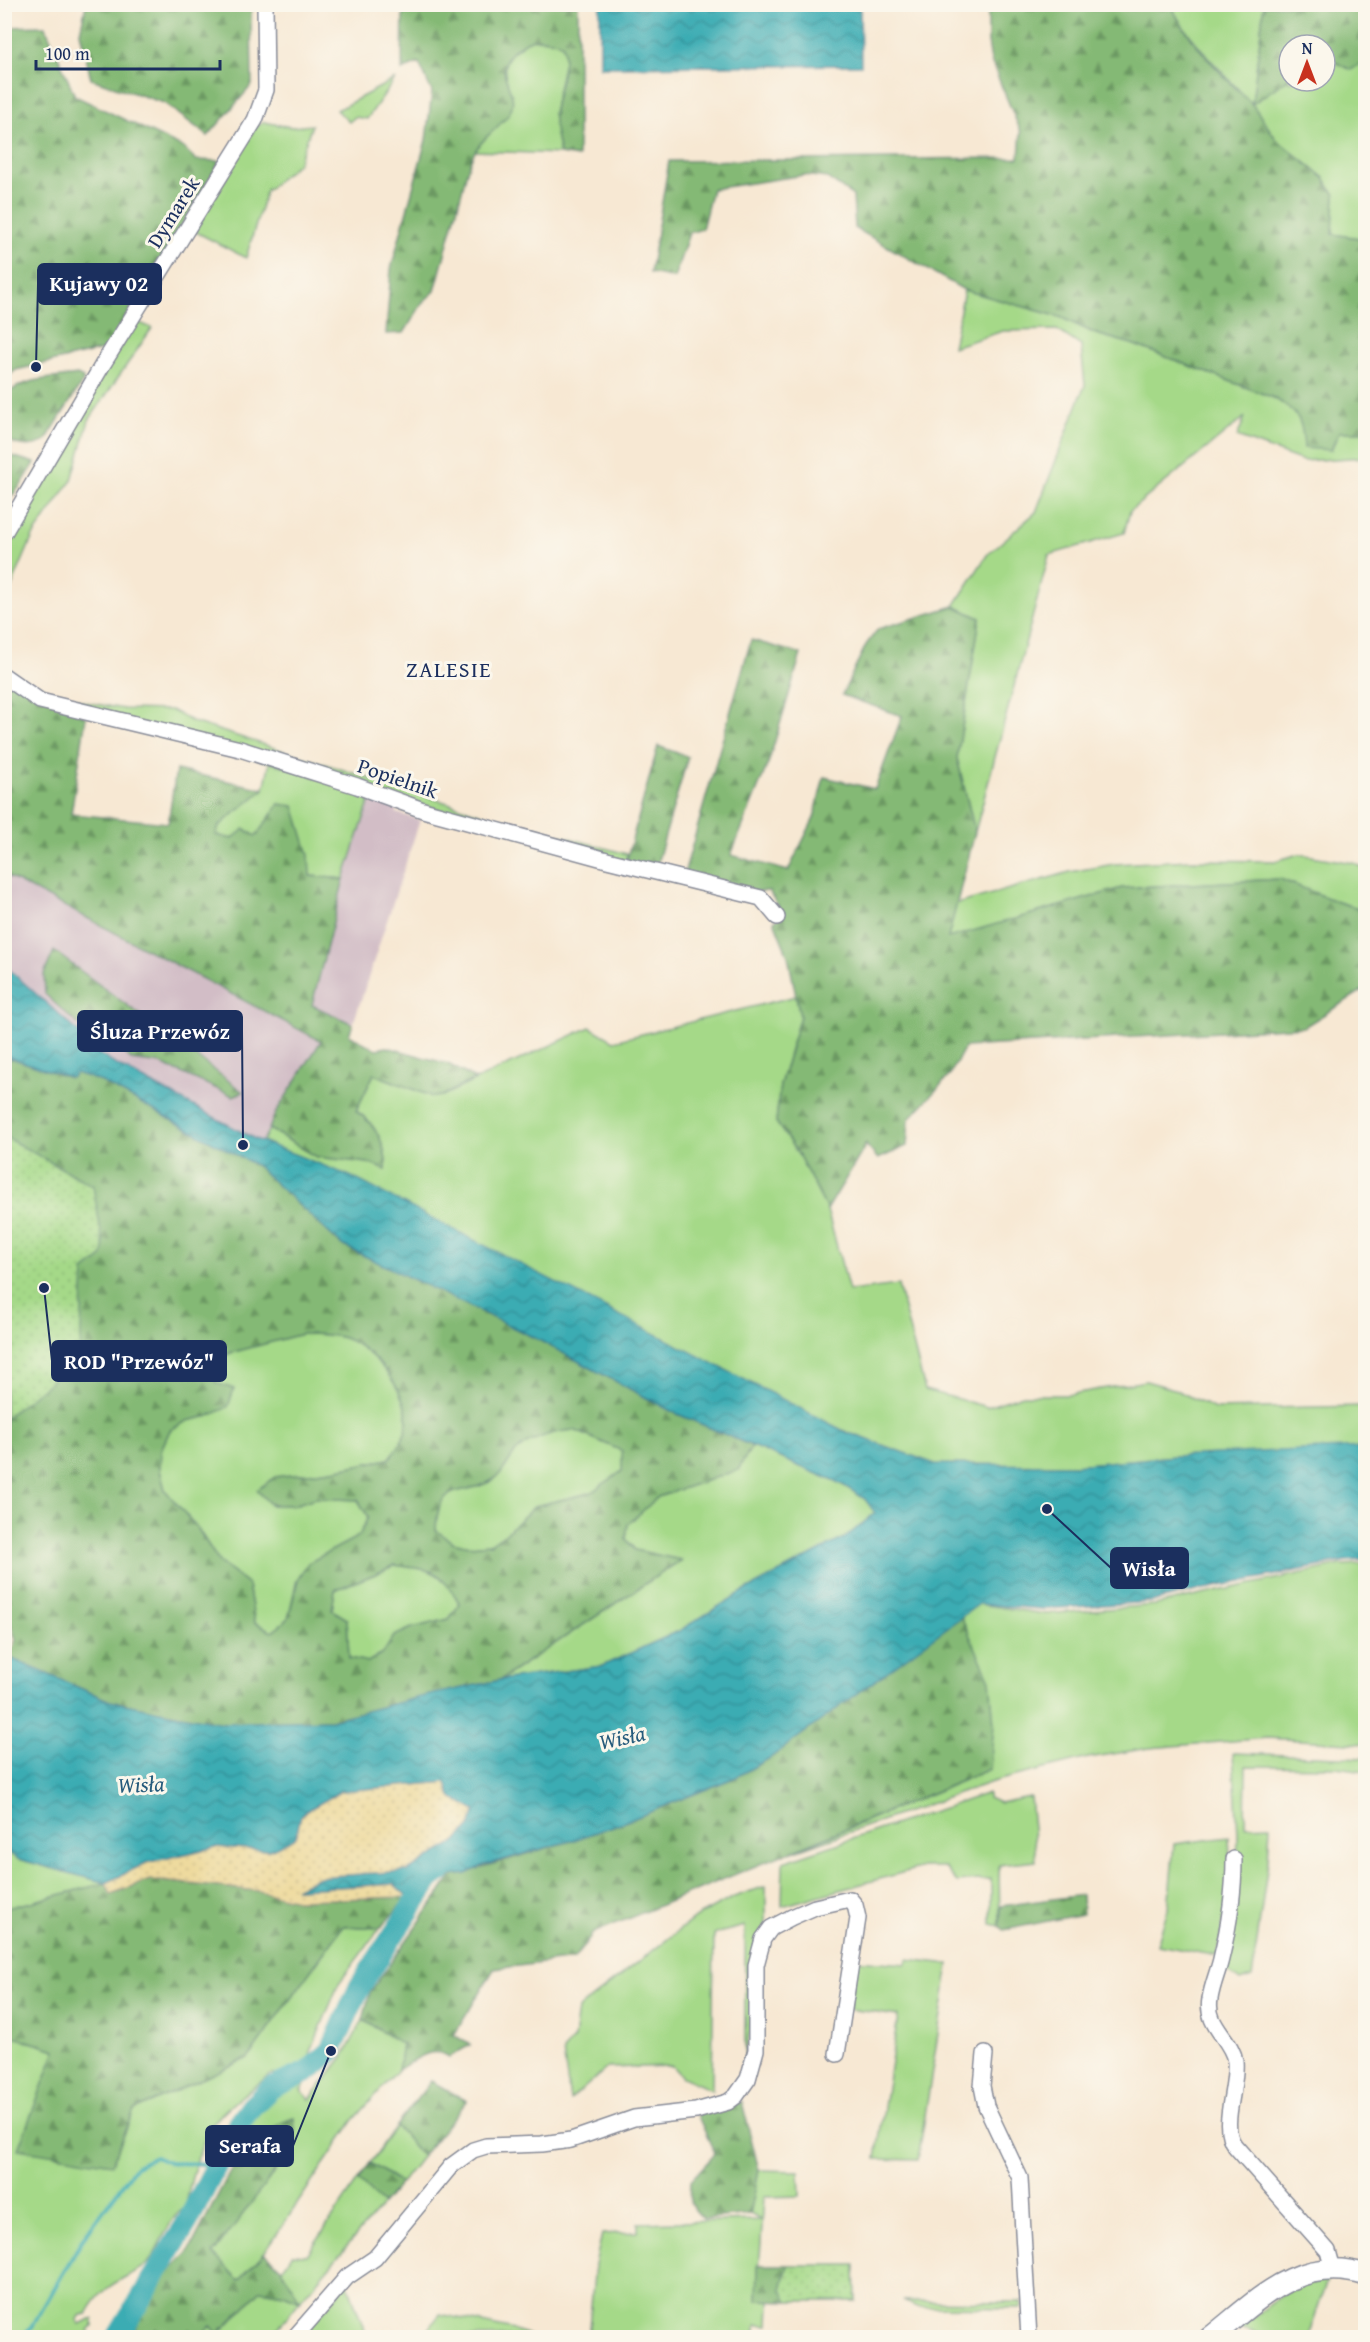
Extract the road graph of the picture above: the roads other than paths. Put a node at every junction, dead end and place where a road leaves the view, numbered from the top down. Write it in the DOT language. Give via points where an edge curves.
graph roads {
  1 [pos="265,4"];
  2 [pos="35,480"];
  3 [pos="4,516"];
  4 [pos="4,533"];
  5 [pos="4,676"];
  6 [pos="777,916"];
  7 [pos="1234,1859"];
  8 [pos="837,2054"];
  9 [pos="985,2054"];
  10 [pos="1333,2269"];
  11 [pos="1365,2275"];
  12 [pos="294,2337"];
  13 [pos="1029,2337"];
  14 [pos="1209,2337"];
  1 -- 2 [label="street, Dymarek" via="266,90 255,120"];
  2 -- 3 [label="street"];
  2 -- 4 [label="street"];
  5 -- 6 [label="street, Popielnik" via="40,700 240,749 423,810 761,898"];
  7 -- 10 [label="street" via="1229,1923 1209,2000 1212,2018 1235,2059 1228,2134 1328,2251"];
  8 -- 12 [label="street" via="858,1918 850,1899 792,1917 771,1928 763,1939 756,1965 756,2050 748,2079 736,2096 696,2111 634,2118 571,2140 472,2150 451,2166 375,2258 347,2277"];
  9 -- 13 [label="street" via="982,2086 986,2106 1020,2178"];
  10 -- 11 [label="street"];
  10 -- 14 [label="street" via="1304,2273 1283,2282"];
}
